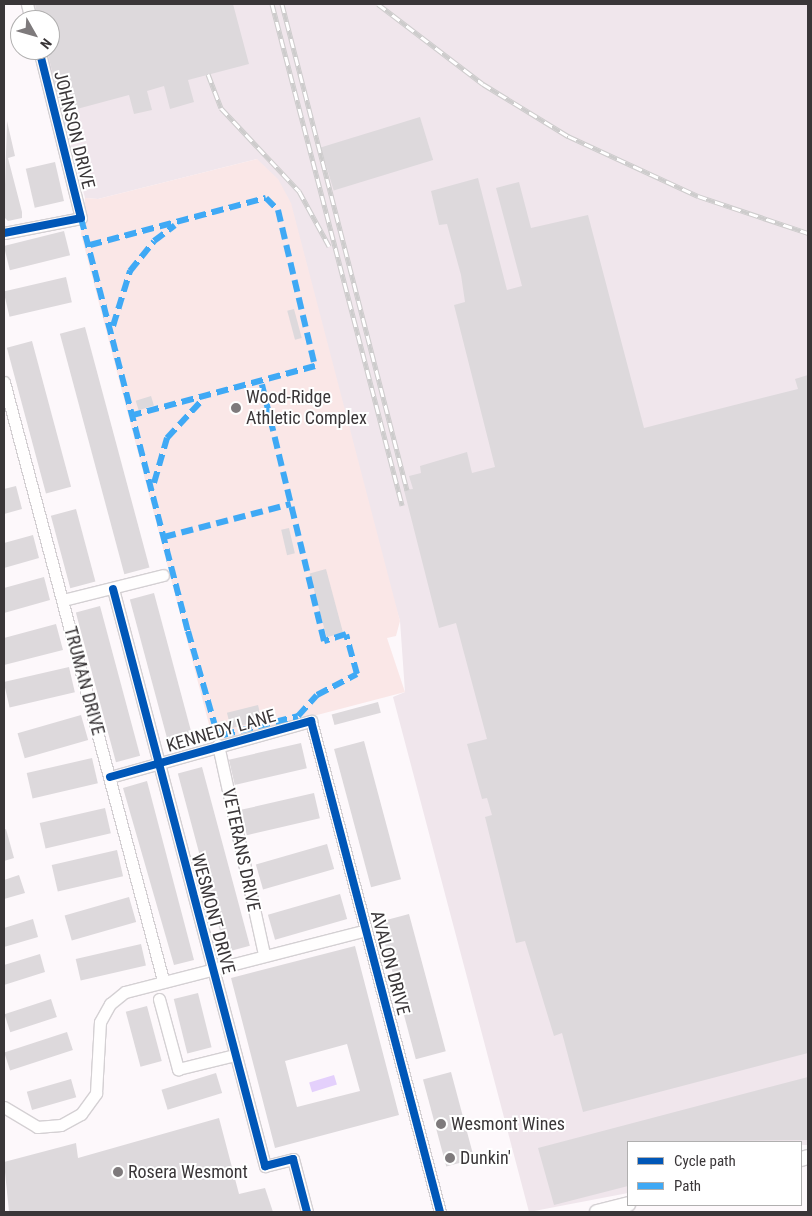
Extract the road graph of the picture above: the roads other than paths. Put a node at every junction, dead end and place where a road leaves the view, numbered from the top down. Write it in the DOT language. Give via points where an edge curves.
graph roads {
  1 [pos="42,60"];
  2 [pos="4,233"];
  3 [pos="4,382"];
  4 [pos="163,575"];
  5 [pos="112,589"];
  6 [pos="63,600"];
  7 [pos="311,721"];
  8 [pos="218,745"];
  9 [pos="158,765"];
  10 [pos="110,777"];
  11 [pos="366,930"];
  12 [pos="264,954"];
  13 [pos="212,968"];
  14 [pos="163,980"];
  15 [pos="159,999"];
  16 [pos="235,1055"];
  17 [pos="4,1107"];
  18 [pos="627,1204"];
  19 [pos="307,1212"];
  20 [pos="440,1212"];
  21 [pos="597,1212"];
  1 -- 2 [label="street, JOHNSON DRIVE" via="81,218"];
  3 -- 6 [label="street, TRUMAN DRIVE"];
  4 -- 5 [label="street"];
  5 -- 6 [label="street"];
  5 -- 9 [label="street, WESMONT DRIVE"];
  6 -- 10 [label="street, TRUMAN DRIVE"];
  7 -- 8 [label="street, KENNEDY LANE"];
  7 -- 11 [label="street, AVALON DRIVE"];
  8 -- 9 [label="street, KENNEDY LANE"];
  8 -- 12 [label="street, VETERANS DRIVE"];
  9 -- 10 [label="street, KENNEDY LANE"];
  9 -- 13 [label="street, WESMONT DRIVE"];
  10 -- 14 [label="street, TRUMAN DRIVE"];
  11 -- 12 [label="street"];
  11 -- 20 [label="street, AVALON DRIVE"];
  12 -- 13 [label="street"];
  13 -- 14 [label="street"];
  13 -- 16 [label="street, WESMONT DRIVE"];
  14 -- 17 [label="street" via="118,996 104,1012 97,1035 96,1093 81,1114 61,1125 37,1127"];
  15 -- 16 [label="street" via="178,1070"];
  16 -- 19 [label="street, WESMONT DRIVE" via="265,1166 292,1159"];
  18 -- 21 [label="street"];
}
